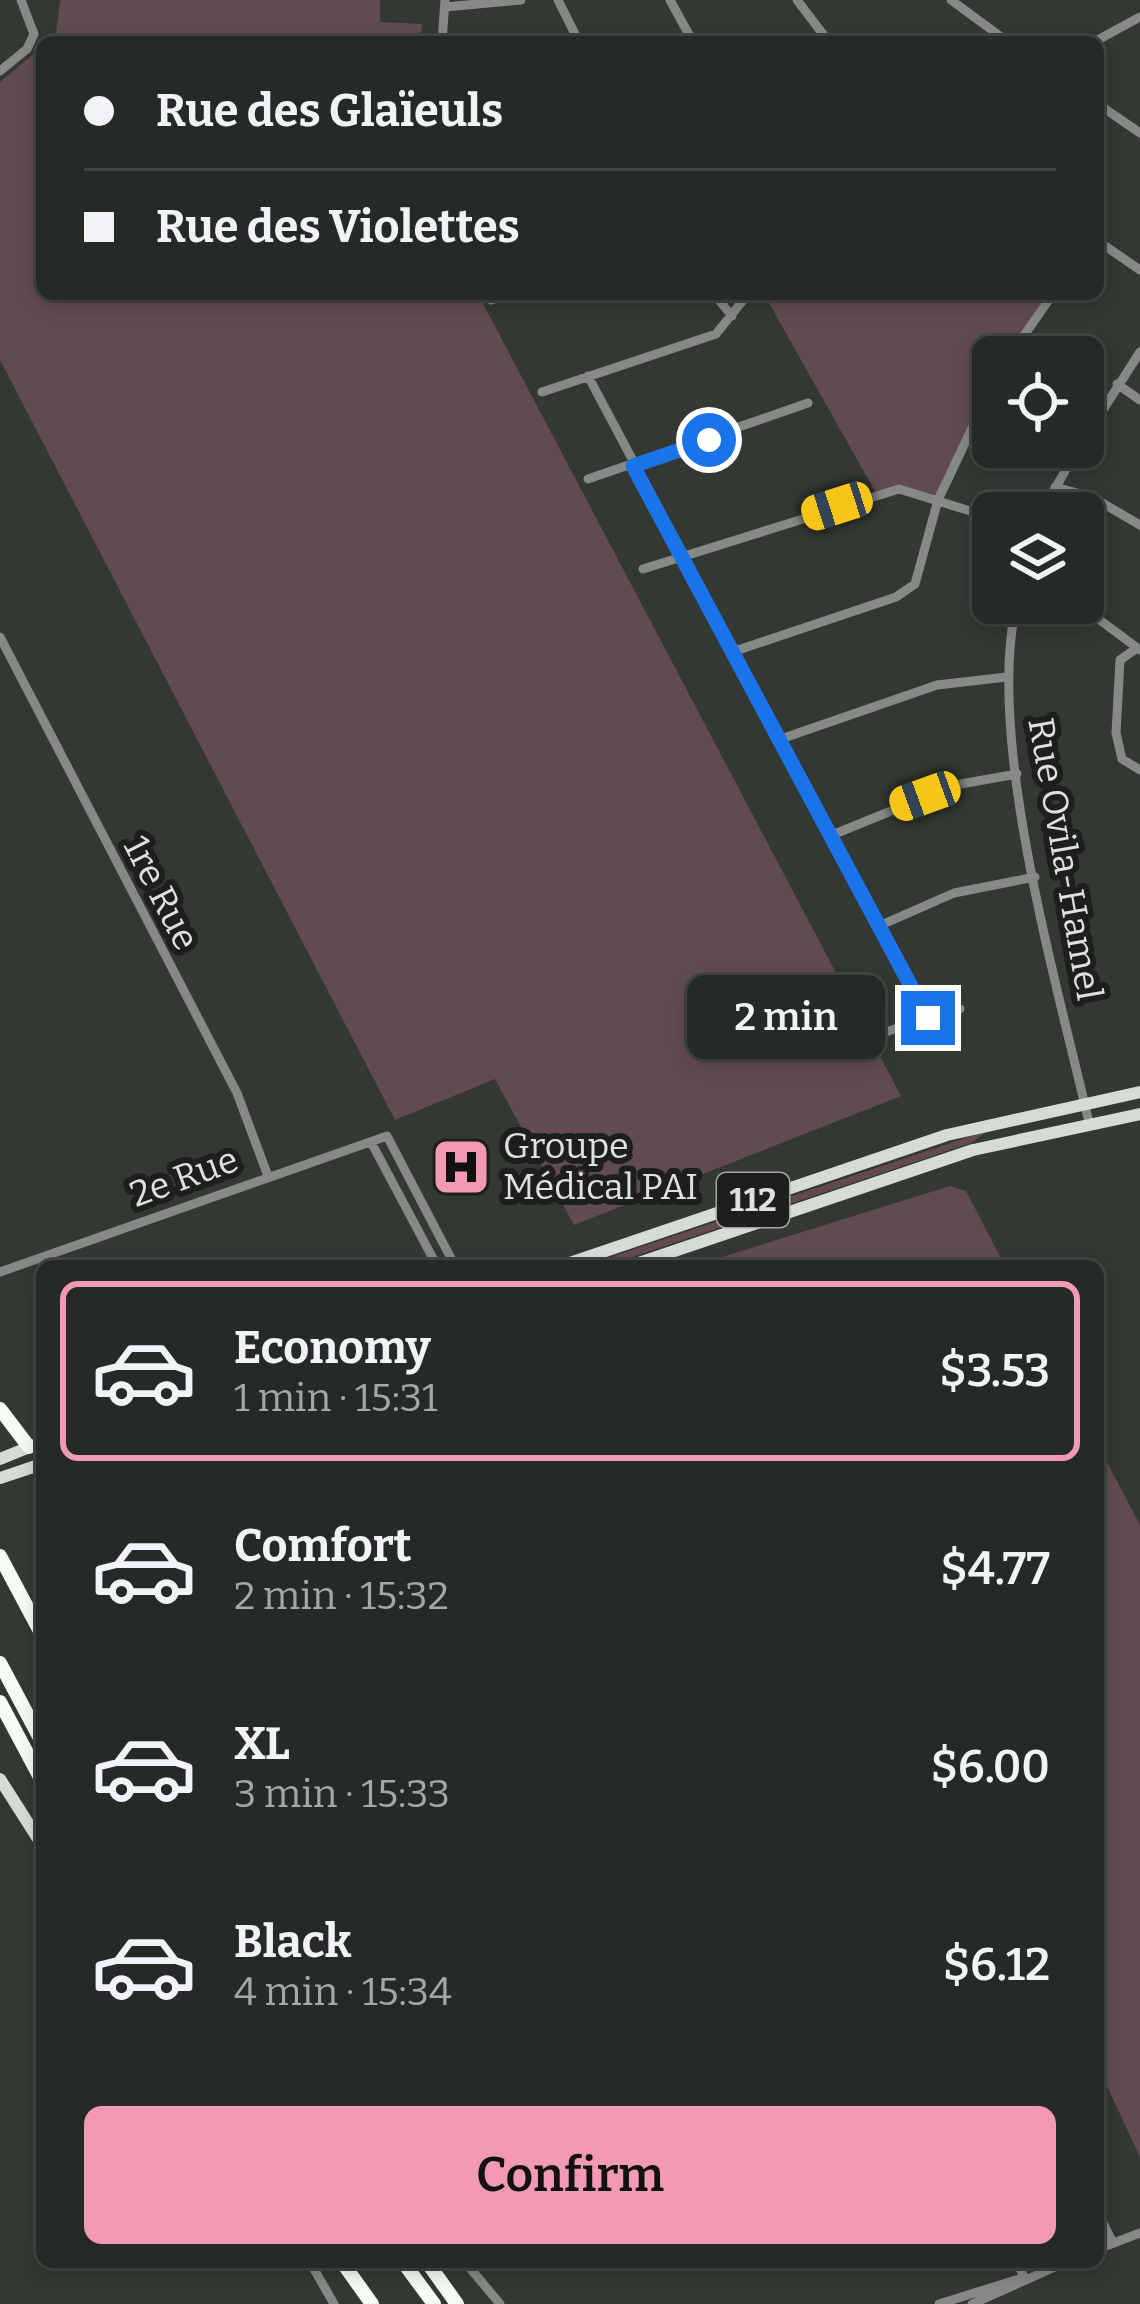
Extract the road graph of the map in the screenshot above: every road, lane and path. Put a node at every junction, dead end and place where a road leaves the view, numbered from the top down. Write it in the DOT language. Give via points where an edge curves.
graph roads {
  1 [pos="21,0"];
  2 [pos="521,0"];
  3 [pos="558,0"];
  4 [pos="670,0"];
  5 [pos="797,0"];
  6 [pos="952,0"];
  7 [pos="445,3"];
  8 [pos="1140,17"];
  9 [pos="442,36"];
  10 [pos="575,36"];
  11 [pos="690,36"];
  12 [pos="824,36"];
  13 [pos="1001,36"];
  14 [pos="1104,37"];
  15 [pos="0,71"];
  16 [pos="1104,108"];
  17 [pos="1140,133"];
  18 [pos="1104,245"];
  19 [pos="1140,270"];
  20 [pos="719,300"];
  21 [pos="744,300"];
  22 [pos="1049,300"];
  23 [pos="732,316"];
  24 [pos="1024,336"];
  25 [pos="1140,352"];
  26 [pos="589,376"];
  27 [pos="1118,384"];
  28 [pos="542,392"];
  29 [pos="1140,400"];
  30 [pos="808,403"];
  31 [pos="1104,407"];
  32 [pos="972,428"];
  33 [pos="633,466"];
  34 [pos="1066,468"];
  35 [pos="588,479"];
  36 [pos="1055,487"];
  37 [pos="1052,492"];
  38 [pos="938,500"];
  39 [pos="972,511"];
  40 [pos="1140,525"];
  41 [pos="686,558"];
  42 [pos="643,569"];
  43 [pos="1104,623"];
  44 [pos="1014,624"];
  45 [pos="0,637"];
  46 [pos="1138,649"];
  47 [pos="735,651"];
  48 [pos="1007,677"];
  49 [pos="778,740"];
  50 [pos="1140,770"];
  51 [pos="1017,774"];
  52 [pos="832,835"];
  53 [pos="1035,877"];
  54 [pos="879,926"];
  55 [pos="960,1009"];
  56 [pos="928,1018"];
  57 [pos="879,1034"];
  58 [pos="1140,1092"];
  59 [pos="1084,1100"];
  60 [pos="1140,1114"];
  61 [pos="1089,1123"];
  62 [pos="371,1142"];
  63 [pos="268,1176"];
  64 [pos="434,1260"];
  65 [pos="452,1260"];
  66 [pos="579,1260"];
  67 [pos="648,1260"];
  68 [pos="0,1272"];
  69 [pos="0,1409"];
  70 [pos="35,1445"];
  71 [pos="0,1459"];
  72 [pos="36,1469"];
  73 [pos="0,1478"];
  74 [pos="0,1556"];
  75 [pos="36,1624"];
  76 [pos="0,1663"];
  77 [pos="0,1702"];
  78 [pos="36,1731"];
  79 [pos="36,1769"];
  80 [pos="0,1779"];
  81 [pos="36,1835"];
  82 [pos="1104,2225"];
  83 [pos="1140,2233"];
  84 [pos="1113,2243"];
  85 [pos="1104,2247"];
  86 [pos="313,2268"];
  87 [pos="346,2268"];
  88 [pos="407,2268"];
  89 [pos="431,2268"];
  90 [pos="470,2268"];
  91 [pos="1020,2268"];
  92 [pos="1052,2268"];
  93 [pos="1025,2279"];
  94 [pos="334,2304"];
  95 [pos="372,2304"];
  96 [pos="434,2304"];
  97 [pos="457,2304"];
  98 [pos="500,2304"];
  99 [pos="939,2304"];
  100 [pos="972,2304"];
  1 -- 15 [label="street" via="34,34"];
  2 -- 7 [label="street"];
  3 -- 10 [label="street"];
  4 -- 11 [label="street"];
  5 -- 12 [label="street"];
  6 -- 13 [label="street"];
  7 -- 9 [label="street"];
  8 -- 14 [label="street"];
  16 -- 17 [label="street"];
  18 -- 19 [label="street"];
  20 -- 23 [label="street"];
  21 -- 23 [label="street"];
  22 -- 24 [label="street"];
  23 -- 26 [label="street" via="716,334"];
  25 -- 27 [label="street"];
  26 -- 28 [label="street"];
  26 -- 33 [label="street"];
  27 -- 29 [label="street"];
  27 -- 31 [label="street"];
  30 -- 33 [label="street"];
  32 -- 38 [label="street"];
  33 -- 35 [label="street"];
  33 -- 41 [label="street"];
  34 -- 36 [label="street"];
  36 -- 37 [label="street"];
  36 -- 40 [label="street"];
  38 -- 39 [label="street"];
  38 -- 41 [label="street" via="899,489"];
  38 -- 47 [label="street" via="915,584"];
  41 -- 42 [label="street"];
  41 -- 47 [label="street"];
  43 -- 46 [label="street"];
  44 -- 48 [label="street, Rue Ovila-Hamel"];
  45 -- 63 [label="street, 1re Rue" via="238,1093"];
  46 -- 50 [label="street" via="1120,660 1116,733 1122,759"];
  47 -- 49 [label="street"];
  48 -- 49 [label="street" via="937,685"];
  48 -- 51 [label="street, Rue Ovila-Hamel"];
  49 -- 52 [label="street"];
  51 -- 52 [label="street" via="955,785"];
  51 -- 53 [label="street, Rue Ovila-Hamel"];
  52 -- 54 [label="street"];
  53 -- 54 [label="street" via="954,893"];
  53 -- 59 [label="street, Rue Ovila-Hamel"];
  54 -- 56 [label="street"];
  55 -- 56 [label="street"];
  56 -- 57 [label="street"];
  58 -- 59 [label="main road, 112"];
  59 -- 61 [label="street, Rue Ovila-Hamel"];
  59 -- 66 [label="main road, 112" via="932,1140"];
  60 -- 61 [label="main road, 112"];
  61 -- 67 [label="main road, 112" via="959,1155"];
  62 -- 63 [label="street, 2e Rue"];
  62 -- 64 [label="street"];
  62 -- 65 [label="street, 2e Rue" via="387,1136"];
  63 -- 68 [label="street, 2e Rue"];
  69 -- 70 [label="highway"];
  70 -- 71 [label="main road"];
  72 -- 73 [label="main road"];
  74 -- 75 [label="highway"];
  76 -- 78 [label="highway"];
  77 -- 79 [label="highway"];
  80 -- 81 [label="main road"];
  82 -- 84 [label="street"];
  83 -- 84 [label="street"];
  84 -- 85 [label="street"];
  86 -- 94 [label="street"];
  87 -- 95 [label="highway"];
  88 -- 96 [label="highway"];
  89 -- 97 [label="highway"];
  90 -- 98 [label="street"];
  91 -- 93 [label="street"];
  92 -- 93 [label="street"];
  93 -- 99 [label="street"];
  93 -- 100 [label="street"];
}
